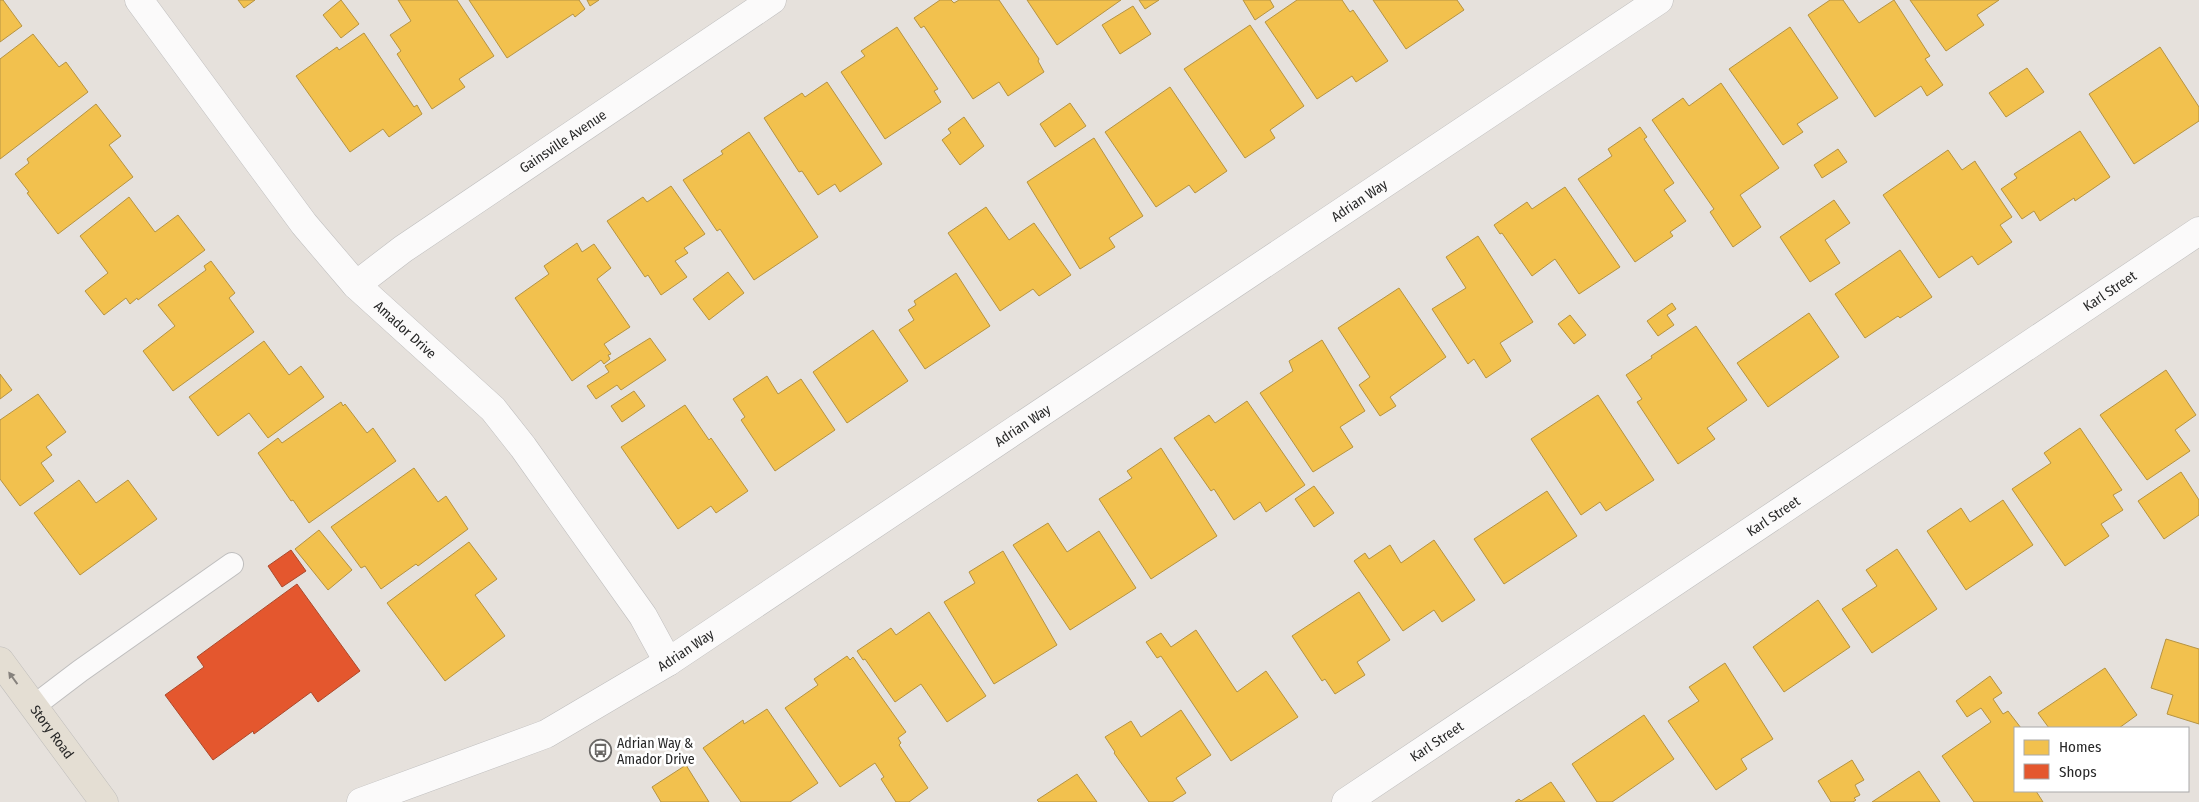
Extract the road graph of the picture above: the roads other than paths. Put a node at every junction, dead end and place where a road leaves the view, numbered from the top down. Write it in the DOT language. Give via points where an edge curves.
graph roads {
  1 [pos="139,0"];
  2 [pos="772,0"];
  3 [pos="1658,0"];
  4 [pos="2199,231"];
  5 [pos="356,285"];
  6 [pos="232,564"];
  7 [pos="0,661"];
  8 [pos="668,662"];
  9 [pos="34,706"];
  10 [pos="104,802"];
  11 [pos="361,802"];
  12 [pos="1346,802"];
  1 -- 5 [label="street, Amador Drive" via="304,224"];
  2 -- 5 [label="street, Gainsville Avenue" via="403,249"];
  3 -- 8 [label="street, Adrian Way"];
  4 -- 12 [label="street, Karl Street"];
  5 -- 8 [label="street, Amador Drive" via="493,410 643,616"];
  6 -- 9 [label="lane"];
  9 -- 7 [label="main road, Story Road, one-way"];
  8 -- 11 [label="street, Adrian Way" via="546,734"];
  9 -- 10 [label="main road, Story Road"];
}
